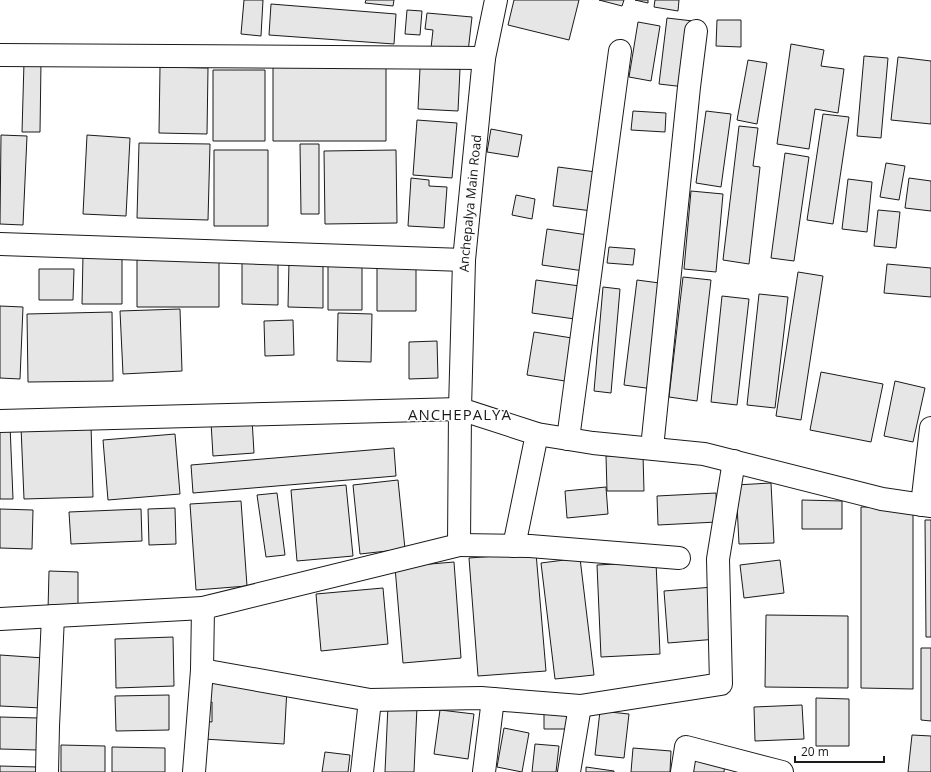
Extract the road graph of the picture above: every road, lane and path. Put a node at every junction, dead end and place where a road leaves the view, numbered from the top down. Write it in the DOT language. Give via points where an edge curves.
graph roads {
  1 [pos="496,0"];
  2 [pos="696,31"];
  3 [pos="620,51"];
  4 [pos="0,55"];
  5 [pos="484,58"];
  6 [pos="0,244"];
  7 [pos="464,260"];
  8 [pos="460,409"];
  9 [pos="0,421"];
  10 [pos="931,428"];
  11 [pos="537,434"];
  12 [pos="568,439"];
  13 [pos="652,448"];
  14 [pos="734,462"];
  15 [pos="926,506"];
  16 [pos="459,545"];
  17 [pos="514,546"];
  18 [pos="679,558"];
  19 [pos="203,608"];
  20 [pos="53,616"];
  21 [pos="0,619"];
  22 [pos="202,670"];
  23 [pos="493,699"];
  24 [pos="370,700"];
  25 [pos="580,706"];
  26 [pos="47,772"];
  27 [pos="194,772"];
  28 [pos="362,772"];
  29 [pos="484,772"];
  30 [pos="569,772"];
  31 [pos="682,772"];
  32 [pos="782,772"];
  1 -- 5 [label="street, Anchepalya Main Road"];
  2 -- 13 [label="street" via="688,87"];
  3 -- 12 [label="street"];
  4 -- 5 [label="street"];
  5 -- 7 [label="street, Anchepalya Main Road"];
  6 -- 7 [label="street"];
  7 -- 8 [label="street, Anchepalya Main Road"];
  8 -- 9 [label="street"];
  8 -- 11 [label="street"];
  8 -- 16 [label="street, Anchepalya Main Road"];
  10 -- 15 [label="street"];
  11 -- 12 [label="street"];
  11 -- 17 [label="street"];
  12 -- 13 [label="street"];
  13 -- 14 [label="street" via="704,454"];
  14 -- 15 [label="street" via="882,499"];
  14 -- 25 [label="street" via="718,559 720,684"];
  16 -- 17 [label="street"];
  16 -- 19 [label="street"];
  17 -- 18 [label="street"];
  19 -- 20 [label="street"];
  19 -- 22 [label="street"];
  20 -- 21 [label="street"];
  20 -- 26 [label="street"];
  22 -- 24 [label="street"];
  22 -- 27 [label="street"];
  23 -- 24 [label="street"];
  23 -- 25 [label="street"];
  23 -- 29 [label="street"];
  24 -- 28 [label="street"];
  25 -- 30 [label="street"];
  31 -- 32 [label="street" via="686,747"];
}
